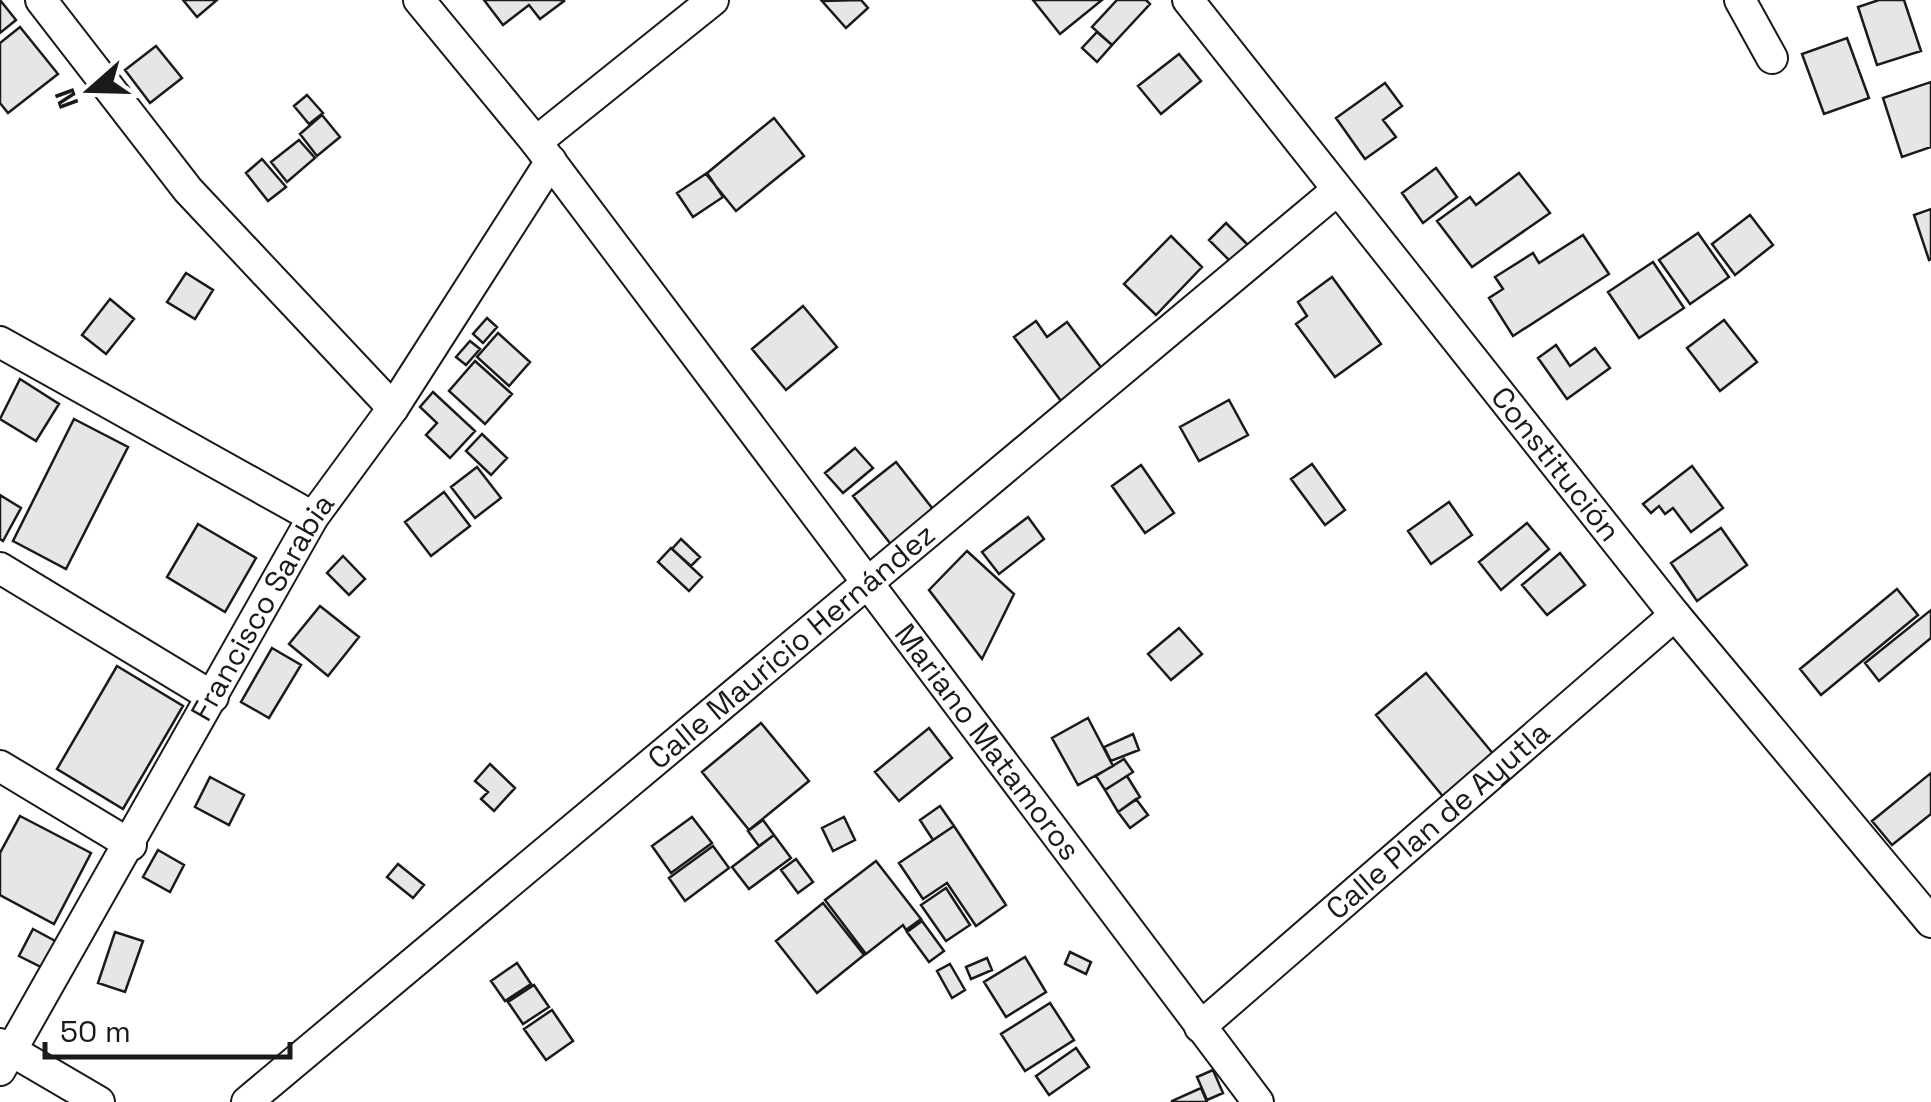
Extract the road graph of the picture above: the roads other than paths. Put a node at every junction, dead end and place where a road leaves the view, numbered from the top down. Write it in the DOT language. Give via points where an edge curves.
graph roads {
  1 [pos="41,0"];
  2 [pos="418,0"];
  3 [pos="713,0"];
  4 [pos="1188,0"];
  5 [pos="1740,0"];
  6 [pos="1772,58"];
  7 [pos="543,152"];
  8 [pos="1336,191"];
  9 [pos="0,342"];
  10 [pos="393,408"];
  11 [pos="313,517"];
  12 [pos="0,568"];
  13 [pos="868,586"];
  14 [pos="1675,616"];
  15 [pos="212,697"];
  16 [pos="0,766"];
  17 [pos="131,845"];
  18 [pos="1931,922"];
  19 [pos="1200,1028"];
  20 [pos="4,1055"];
  21 [pos="98,1102"];
  22 [pos="247,1102"];
  23 [pos="1258,1102"];
  1 -- 10 [label="street" via="188,190"];
  2 -- 7 [label="street, Mariano Matamoros"];
  3 -- 7 [label="street, Francisco Sarabia"];
  4 -- 8 [label="street, Constitución"];
  5 -- 6 [label="street"];
  7 -- 10 [label="street, Francisco Sarabia"];
  7 -- 13 [label="street, Mariano Matamoros"];
  8 -- 13 [label="street, Calle Mauricio Hernández"];
  8 -- 14 [label="street, Constitución"];
  9 -- 11 [label="street"];
  10 -- 11 [label="street, Francisco Sarabia"];
  11 -- 15 [label="street, Francisco Sarabia"];
  12 -- 15 [label="street"];
  13 -- 19 [label="street, Mariano Matamoros"];
  13 -- 22 [label="street, Calle Mauricio Hernández"];
  14 -- 18 [label="street, Constitución"];
  14 -- 19 [label="street, Calle Plan de Ayutla"];
  15 -- 17 [label="street, Francisco Sarabia"];
  16 -- 17 [label="street"];
  17 -- 20 [label="street, Francisco Sarabia"];
  19 -- 23 [label="street, Mariano Matamoros"];
  20 -- 21 [label="street"];
}
